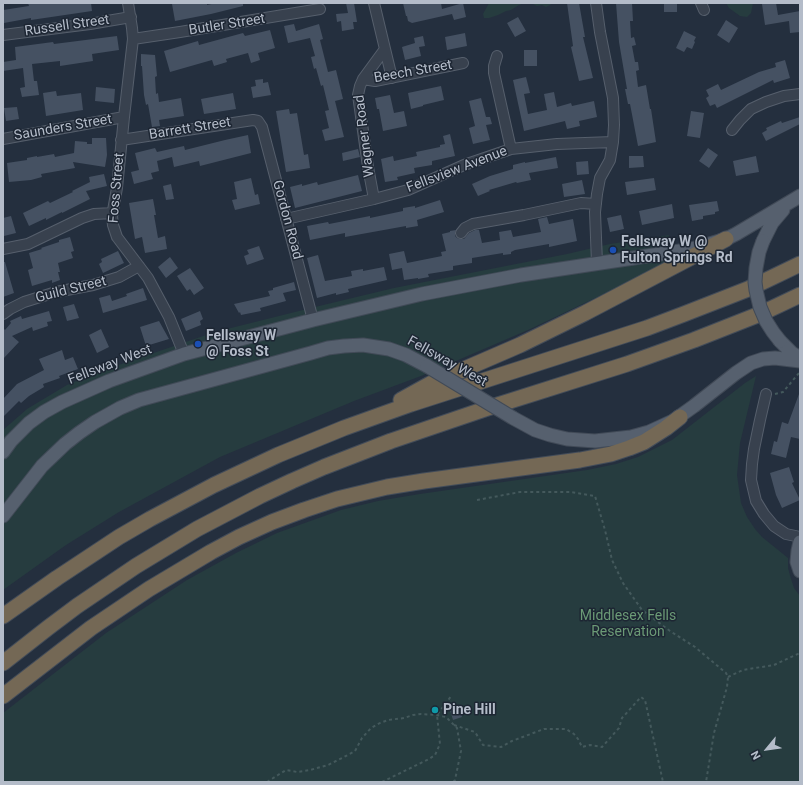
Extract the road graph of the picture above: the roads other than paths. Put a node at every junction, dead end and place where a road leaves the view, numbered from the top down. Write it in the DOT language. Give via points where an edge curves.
graph roads {
  1 [pos="128,3"];
  2 [pos="374,3"];
  3 [pos="596,3"];
  4 [pos="320,9"];
  5 [pos="130,17"];
  6 [pos="3,35"];
  7 [pos="133,39"];
  8 [pos="385,49"];
  9 [pos="497,56"];
  10 [pos="463,63"];
  11 [pos="392,78"];
  12 [pos="363,79"];
  13 [pos="800,94"];
  14 [pos="124,117"];
  15 [pos="258,121"];
  16 [pos="732,130"];
  17 [pos="3,139"];
  18 [pos="121,140"];
  19 [pos="613,142"];
  20 [pos="510,149"];
  21 [pos="800,196"];
  22 [pos="374,198"];
  23 [pos="596,204"];
  24 [pos="113,213"];
  25 [pos="286,219"];
  26 [pos="462,233"];
  27 [pos="726,239"];
  28 [pos="3,249"];
  29 [pos="596,263"];
  30 [pos="800,264"];
  31 [pos="139,266"];
  32 [pos="800,295"];
  33 [pos="3,314"];
  34 [pos="313,320"];
  35 [pos="184,354"];
  36 [pos="800,364"];
  37 [pos="766,394"];
  38 [pos="680,417"];
  39 [pos="365,420"];
  40 [pos="3,452"];
  41 [pos="3,516"];
  42 [pos="800,537"];
  43 [pos="800,542"];
  44 [pos="800,571"];
  45 [pos="3,616"];
  46 [pos="3,663"];
  47 [pos="3,696"];
  1 -- 5 [label="street, Foss Street"];
  2 -- 8 [label="street"];
  3 -- 19 [label="street" via="613,98"];
  4 -- 7 [label="street, Butler Street"];
  5 -- 6 [label="street, Russell Street"];
  5 -- 7 [label="street, Foss Street"];
  7 -- 14 [label="street, Foss Street"];
  8 -- 11 [label="street"];
  8 -- 12 [label="street, Wagner Road"];
  9 -- 20 [label="street" via="494,73"];
  10 -- 11 [label="street, Beech Street"];
  11 -- 12 [label="street, Beech Street" via="376,81"];
  12 -- 22 [label="street, Wagner Road" via="358,95"];
  13 -- 16 [label="street" via="784,96 751,109"];
  14 -- 17 [label="street, Saunders Street"];
  14 -- 18 [label="street, Foss Street"];
  15 -- 18 [label="street, Barrett Street"];
  15 -- 25 [label="street, Gordon Road"];
  18 -- 24 [label="street, Foss Street"];
  19 -- 20 [label="street, Fellsview Avenue"];
  19 -- 23 [label="street" via="610,160 600,178"];
  20 -- 22 [label="street, Fellsview Avenue" via="464,165 408,190"];
  21 -- 27 [label="main road, Fellsway West"];
  21 -- 36 [label="main road, bridge" via="785,208 769,228 759,252 755,282 766,321"];
  22 -- 25 [label="street, Fellsview Avenue"];
  23 -- 26 [label="street" via="581,203 473,224"];
  23 -- 29 [label="street"];
  24 -- 28 [label="street" via="94,214 28,244"];
  24 -- 31 [label="street, Foss Street" via="115,234"];
  25 -- 34 [label="street, Gordon Road"];
  27 -- 29 [label="main road, Fellsway West" via="680,251"];
  27 -- 39 [label="highway" via="559,326 430,384"];
  29 -- 34 [label="main road, Fellsway West" via="422,294"];
  30 -- 39 [label="highway" via="723,299 647,328"];
  31 -- 33 [label="street, Guild Street" via="119,277 24,302"];
  31 -- 35 [label="street, Foss Street" via="155,291"];
  32 -- 46 [label="highway" via="694,340 391,441 292,481 203,526 136,566 48,626"];
  34 -- 35 [label="main road, Fellsway West"];
  35 -- 40 [label="main road, Fellsway West" via="109,381 62,402 29,423 10,441"];
  36 -- 38 [label="main road, Fellsway West" via="789,359 775,358 751,363"];
  37 -- 42 [label="street" via="754,449 751,480 756,501 774,526 786,534"];
  38 -- 41 [label="main road, Fellsway West, bridge" via="640,435 595,441 554,436 535,430 513,418 406,354 363,345 328,348 139,400 120,408 96,422 52,456"];
  38 -- 47 [label="highway" via="644,442 611,454 386,487 337,499 272,522 211,552 149,589 91,628"];
  39 -- 45 [label="highway" via="265,461 175,505 90,556"];
  43 -- 44 [label="main road" via="797,562"];
}
